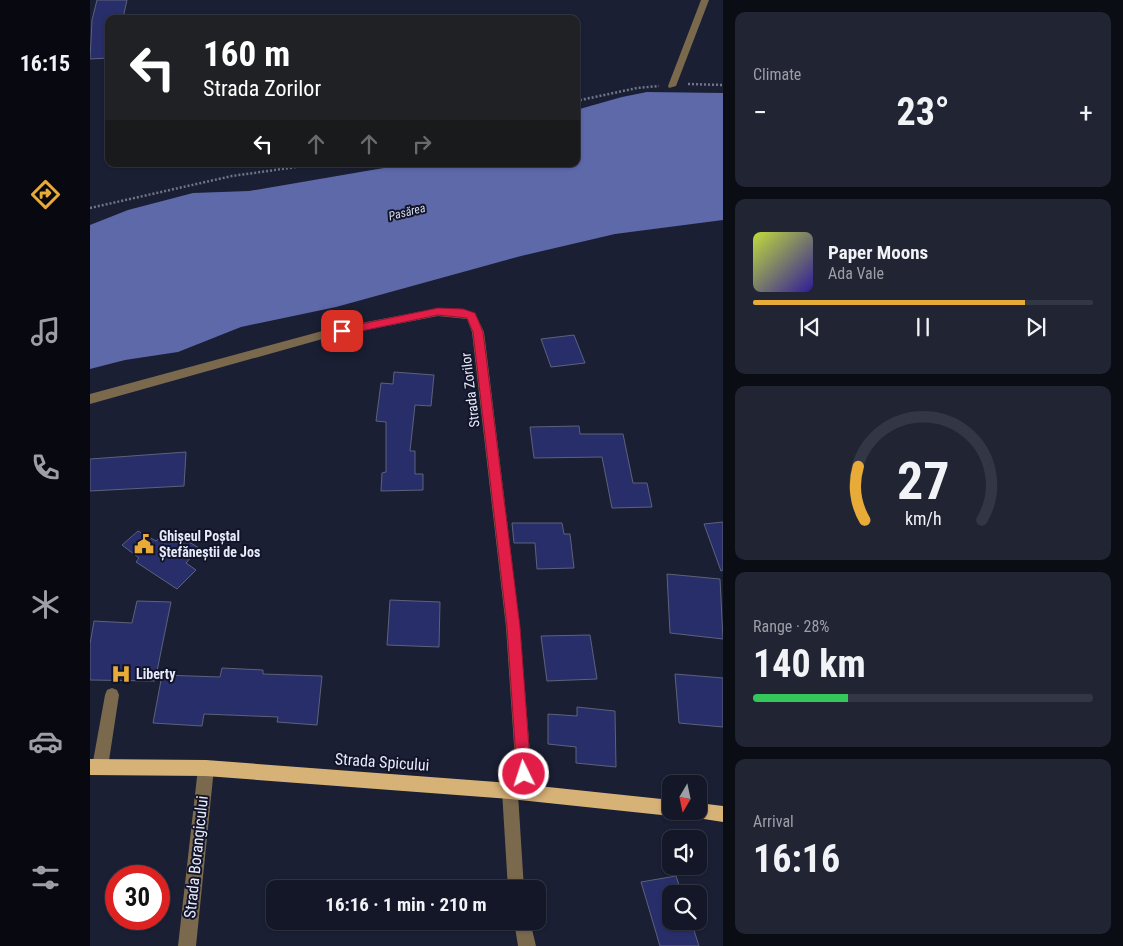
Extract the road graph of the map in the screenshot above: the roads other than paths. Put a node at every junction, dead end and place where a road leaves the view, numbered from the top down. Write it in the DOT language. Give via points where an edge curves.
graph roads {
  1 [pos="705,0"];
  2 [pos="672,86"];
  3 [pos="90,399"];
  4 [pos="112,695"];
  5 [pos="95,767"];
  6 [pos="206,768"];
  7 [pos="517,792"];
  8 [pos="662,807"];
  9 [pos="708,812"];
  10 [pos="723,814"];
  11 [pos="516,880"];
  12 [pos="523,930"];
  13 [pos="188,946"];
  14 [pos="526,946"];
  1 -- 2 [label="street"];
  3 -- 7 [label="street, Strada Zorilor" via="326,334 438,312 471,316 478,332 511,608"];
  4 -- 5 [label="street"];
  5 -- 6 [label="main road, Strada Spicului"];
  6 -- 7 [label="main road, Strada Spicului"];
  6 -- 13 [label="street, Strada Borangicului"];
  7 -- 8 [label="main road, Strada Spicului"];
  7 -- 11 [label="street"];
  9 -- 10 [label="main road"];
  12 -- 14 [label="street"];
}
